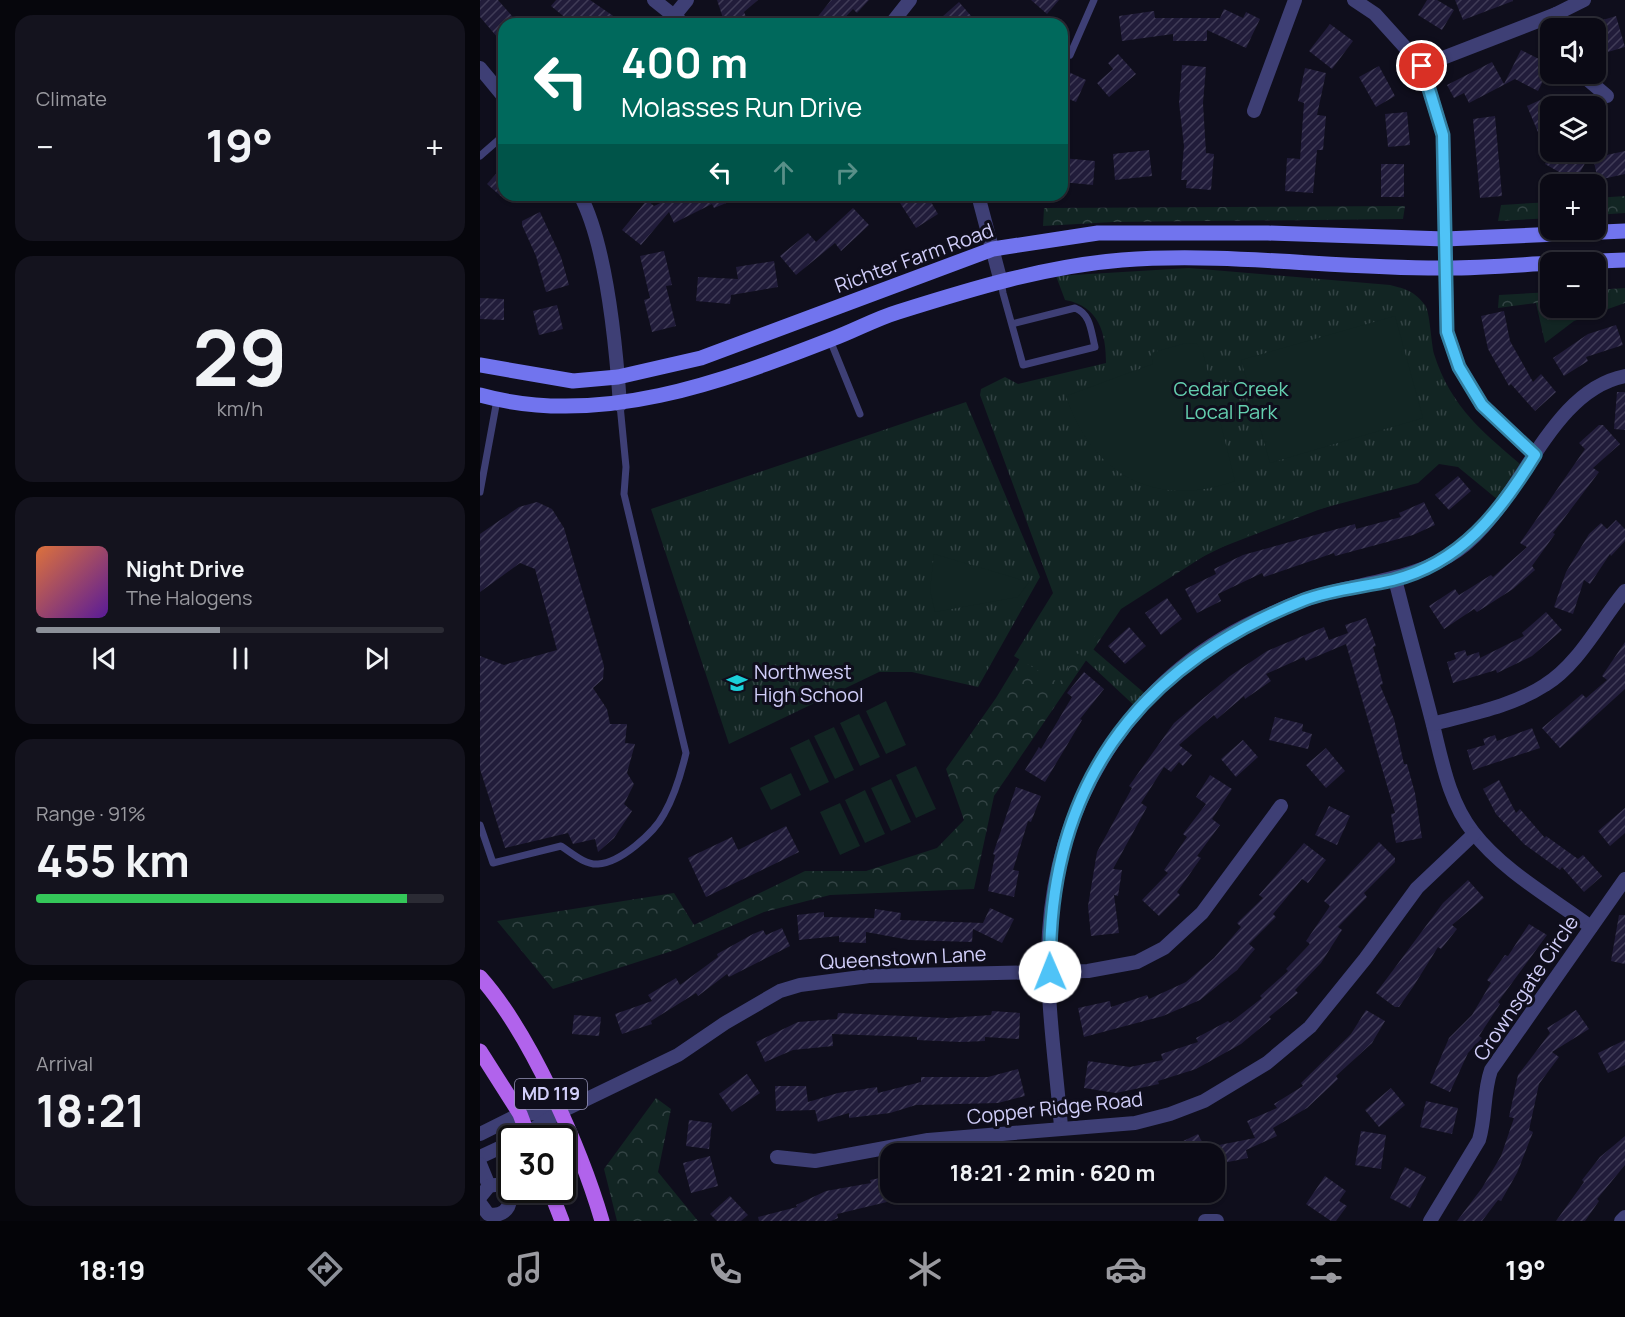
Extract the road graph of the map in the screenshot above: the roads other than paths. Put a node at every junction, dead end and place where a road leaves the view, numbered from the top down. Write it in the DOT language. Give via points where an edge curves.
graph roads {
  1 [pos="654,0"];
  2 [pos="687,0"];
  3 [pos="910,0"];
  4 [pos="1094,0"];
  5 [pos="1295,0"];
  6 [pos="1354,0"];
  7 [pos="1584,0"];
  8 [pos="1556,14"];
  9 [pos="676,18"];
  10 [pos="680,18"];
  11 [pos="896,18"];
  12 [pos="1558,18"];
  13 [pos="1070,55"];
  14 [pos="1422,66"];
  15 [pos="480,68"];
  16 [pos="1593,84"];
  17 [pos="498,90"];
  18 [pos="1607,96"];
  19 [pos="1254,111"];
  20 [pos="498,140"];
  21 [pos="480,156"];
  22 [pos="584,201"];
  23 [pos="980,201"];
  24 [pos="1625,231"];
  25 [pos="1445,239"];
  26 [pos="993,249"];
  27 [pos="1625,260"];
  28 [pos="1606,261"];
  29 [pos="1540,264"];
  30 [pos="1446,268"];
  31 [pos="1001,282"];
  32 [pos="1012,324"];
  33 [pos="830,340"];
  34 [pos="480,365"];
  35 [pos="1625,376"];
  36 [pos="618,377"];
  37 [pos="480,395"];
  38 [pos="497,400"];
  39 [pos="620,405"];
  40 [pos="860,414"];
  41 [pos="1535,455"];
  42 [pos="480,492"];
  43 [pos="1395,579"];
  44 [pos="1625,591"];
  45 [pos="1433,724"];
  46 [pos="1281,806"];
  47 [pos="480,825"];
  48 [pos="1474,834"];
  49 [pos="1625,879"];
  50 [pos="1591,927"];
  51 [pos="1050,972"];
  52 [pos="480,977"];
  53 [pos="480,1051"];
  54 [pos="560,1112"];
  55 [pos="520,1114"];
  56 [pos="522,1125"];
  57 [pos="542,1125"];
  58 [pos="1061,1127"];
  59 [pos="480,1134"];
  60 [pos="498,1148"];
  61 [pos="481,1155"];
  62 [pos="777,1158"];
  63 [pos="489,1186"];
  64 [pos="480,1197"];
  65 [pos="480,1203"];
  66 [pos="555,1203"];
  67 [pos="1625,1217"];
  68 [pos="562,1221"];
  69 [pos="602,1221"];
  70 [pos="1205,1221"];
  71 [pos="1217,1221"];
  72 [pos="1430,1221"];
  73 [pos="1621,1221"];
  1 -- 9 [label="street"];
  2 -- 10 [label="street"];
  3 -- 11 [label="street"];
  4 -- 13 [label="lane"];
  5 -- 19 [label="street"];
  6 -- 14 [label="street" via="1383,22"];
  7 -- 8 [label="street"];
  8 -- 12 [label="street"];
  8 -- 14 [label="street"];
  14 -- 25 [label="street" via="1443,135"];
  15 -- 17 [label="street"];
  16 -- 18 [label="street"];
  20 -- 21 [label="lane"];
  22 -- 36 [label="street" via="610,308"];
  23 -- 26 [label="street"];
  24 -- 25 [label="main road, Richter Farm Road"];
  25 -- 26 [label="main road, Richter Farm Road" via="1098,232"];
  25 -- 30 [label="street"];
  26 -- 31 [label="street"];
  26 -- 36 [label="main road, Richter Farm Road" via="701,358"];
  27 -- 28 [label="main road"];
  29 -- 30 [label="main road"];
  30 -- 31 [label="main road" via="1202,257 1121,260 1040,271"];
  30 -- 41 [label="street" via="1447,332 1459,367 1482,405"];
  31 -- 32 [label="lane"];
  31 -- 33 [label="main road" via="894,313"];
  32 -- 32 [label="lane" via="1075,308 1088,318 1095,347 1023,365"];
  33 -- 39 [label="main road" via="659,398"];
  33 -- 40 [label="lane"];
  34 -- 36 [label="main road, Richter Farm Road" via="573,381"];
  35 -- 41 [label="street" via="1592,390 1574,405"];
  36 -- 39 [label="street"];
  37 -- 38 [label="main road"];
  38 -- 39 [label="main road"];
  38 -- 42 [label="lane"];
  39 -- 47 [label="lane" via="626,467 624,494 686,753 678,787 663,817 633,848 614,860 597,864 582,860 561,846 493,863"];
  41 -- 43 [label="street" via="1503,504 1472,538 1433,564"];
  43 -- 45 [label="street"];
  43 -- 51 [label="street" via="1307,598 1264,616 1214,644 1149,697 1097,763 1081,796 1065,842 1054,896 1049,933"];
  44 -- 45 [label="street" via="1575,656 1545,685 1490,708"];
  45 -- 48 [label="street" via="1453,798"];
  46 -- 51 [label="street, Queenstown Lane" via="1202,913 1164,948 1137,962 1088,971"];
  48 -- 50 [label="street" via="1514,871"];
  48 -- 58 [label="street, Copper Ridge Road" via="1417,888 1310,1027 1267,1063 1212,1097 1170,1114 1135,1123"];
  49 -- 50 [label="street, Crownsgate Circle"];
  50 -- 72 [label="street, Crownsgate Circle" via="1491,1070 1479,1140"];
  51 -- 54 [label="street, Queenstown Lane" via="851,977 800,985 780,991 678,1054"];
  51 -- 58 [label="street"];
  52 -- 54 [label="main road, MD 119" via="524,1042"];
  53 -- 55 [label="main road, MD 119"];
  54 -- 55 [label="street"];
  54 -- 57 [label="street"];
  54 -- 69 [label="main road, MD 119"];
  55 -- 56 [label="main road, MD 119"];
  55 -- 59 [label="street"];
  58 -- 62 [label="street, Copper Ridge Road" via="928,1140 814,1161"];
  60 -- 61 [label="street"];
  61 -- 63 [label="street"];
  63 -- 64 [label="street"];
  63 -- 65 [label="street" via="505,1187 511,1196 510,1207 493,1216"];
  66 -- 68 [label="main road"];
  67 -- 73 [label="street"];
  70 -- 71 [label="street"];
}
